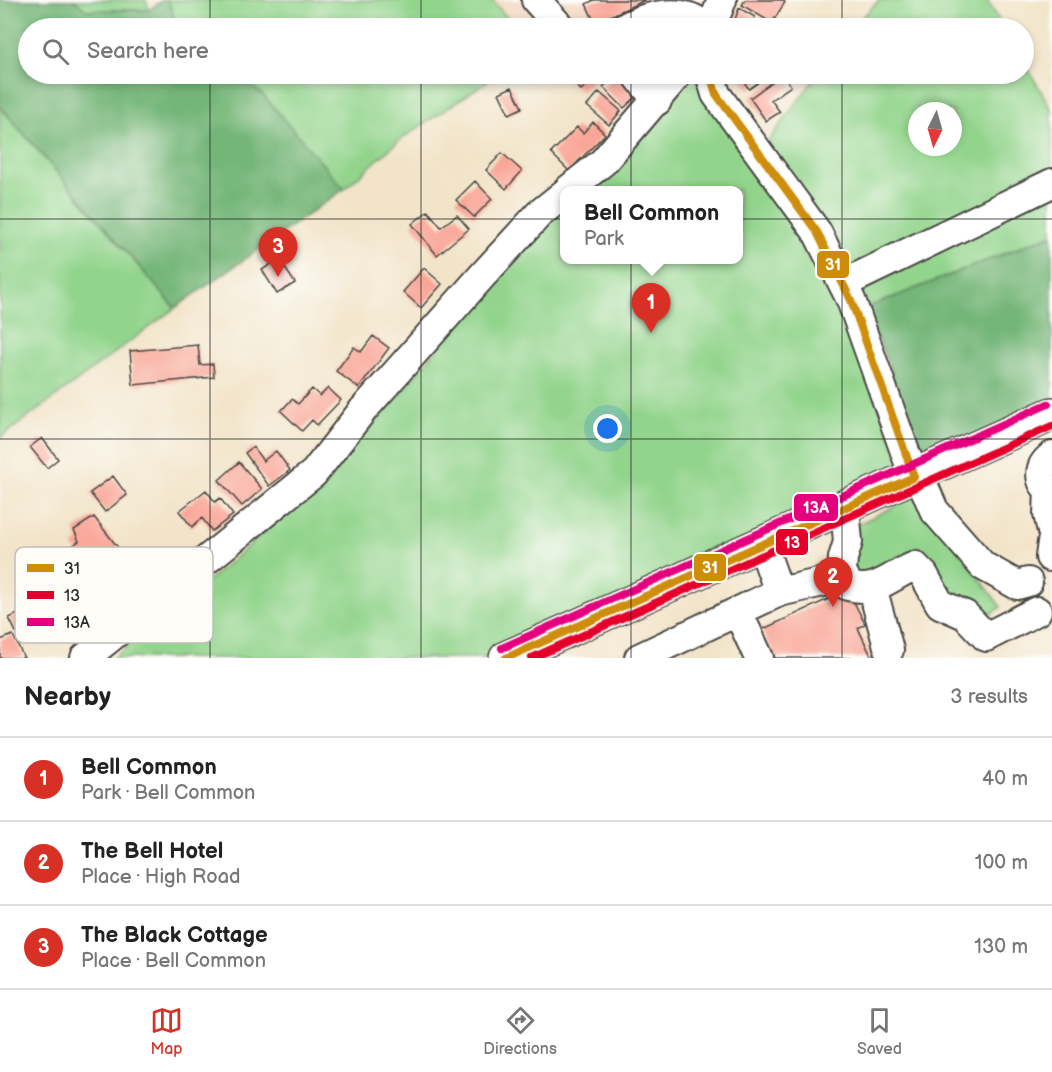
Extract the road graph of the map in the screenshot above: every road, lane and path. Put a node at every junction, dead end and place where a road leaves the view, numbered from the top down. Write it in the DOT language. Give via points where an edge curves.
graph roads {
  1 [pos="536,0"];
  2 [pos="722,0"];
  3 [pos="552,18"];
  4 [pos="645,18"];
  5 [pos="691,18"];
  6 [pos="714,18"];
  7 [pos="644,84"];
  8 [pos="670,84"];
  9 [pos="713,84"];
  10 [pos="657,101"];
  11 [pos="1052,183"];
  12 [pos="573,186"];
  13 [pos="560,197"];
  14 [pos="843,284"];
  15 [pos="1044,418"];
  16 [pos="1052,451"];
  17 [pos="1052,456"];
  18 [pos="917,476"];
  19 [pos="1050,491"];
  20 [pos="845,507"];
  21 [pos="1051,543"];
  22 [pos="762,544"];
  23 [pos="213,555"];
  24 [pos="845,577"];
  25 [pos="1028,582"];
  26 [pos="872,587"];
  27 [pos="779,592"];
  28 [pos="1037,611"];
  29 [pos="738,612"];
  30 [pos="104,643"];
  31 [pos="889,650"];
  32 [pos="751,656"];
  33 [pos="85,658"];
  34 [pos="506,658"];
  35 [pos="639,658"];
  1 -- 3 [label="street"];
  2 -- 6 [label="street"];
  4 -- 5 [label="street"];
  7 -- 10 [label="street"];
  8 -- 10 [label="street"];
  9 -- 14 [label="street" via="716,94 817,232"];
  10 -- 12 [label="street" via="603,162"];
  11 -- 14 [label="street"];
  13 -- 23 [label="street" via="539,214 474,285 363,410 314,473"];
  14 -- 18 [label="street"];
  15 -- 16 [label="street"];
  15 -- 18 [label="main road"];
  17 -- 19 [label="street" via="1044,462 1041,474"];
  18 -- 20 [label="main road"];
  18 -- 25 [label="street" via="934,510 983,566 1017,585"];
  19 -- 21 [label="street"];
  20 -- 22 [label="main road"];
  20 -- 24 [label="street"];
  22 -- 27 [label="street"];
  22 -- 34 [label="main road"];
  24 -- 26 [label="street" via="848,586"];
  24 -- 27 [label="street"];
  26 -- 28 [label="street" via="883,585 915,566 939,604 965,615 986,637"];
  26 -- 31 [label="street"];
  27 -- 29 [label="street"];
  29 -- 32 [label="street"];
  29 -- 35 [label="street"];
  30 -- 33 [label="street"];
}
